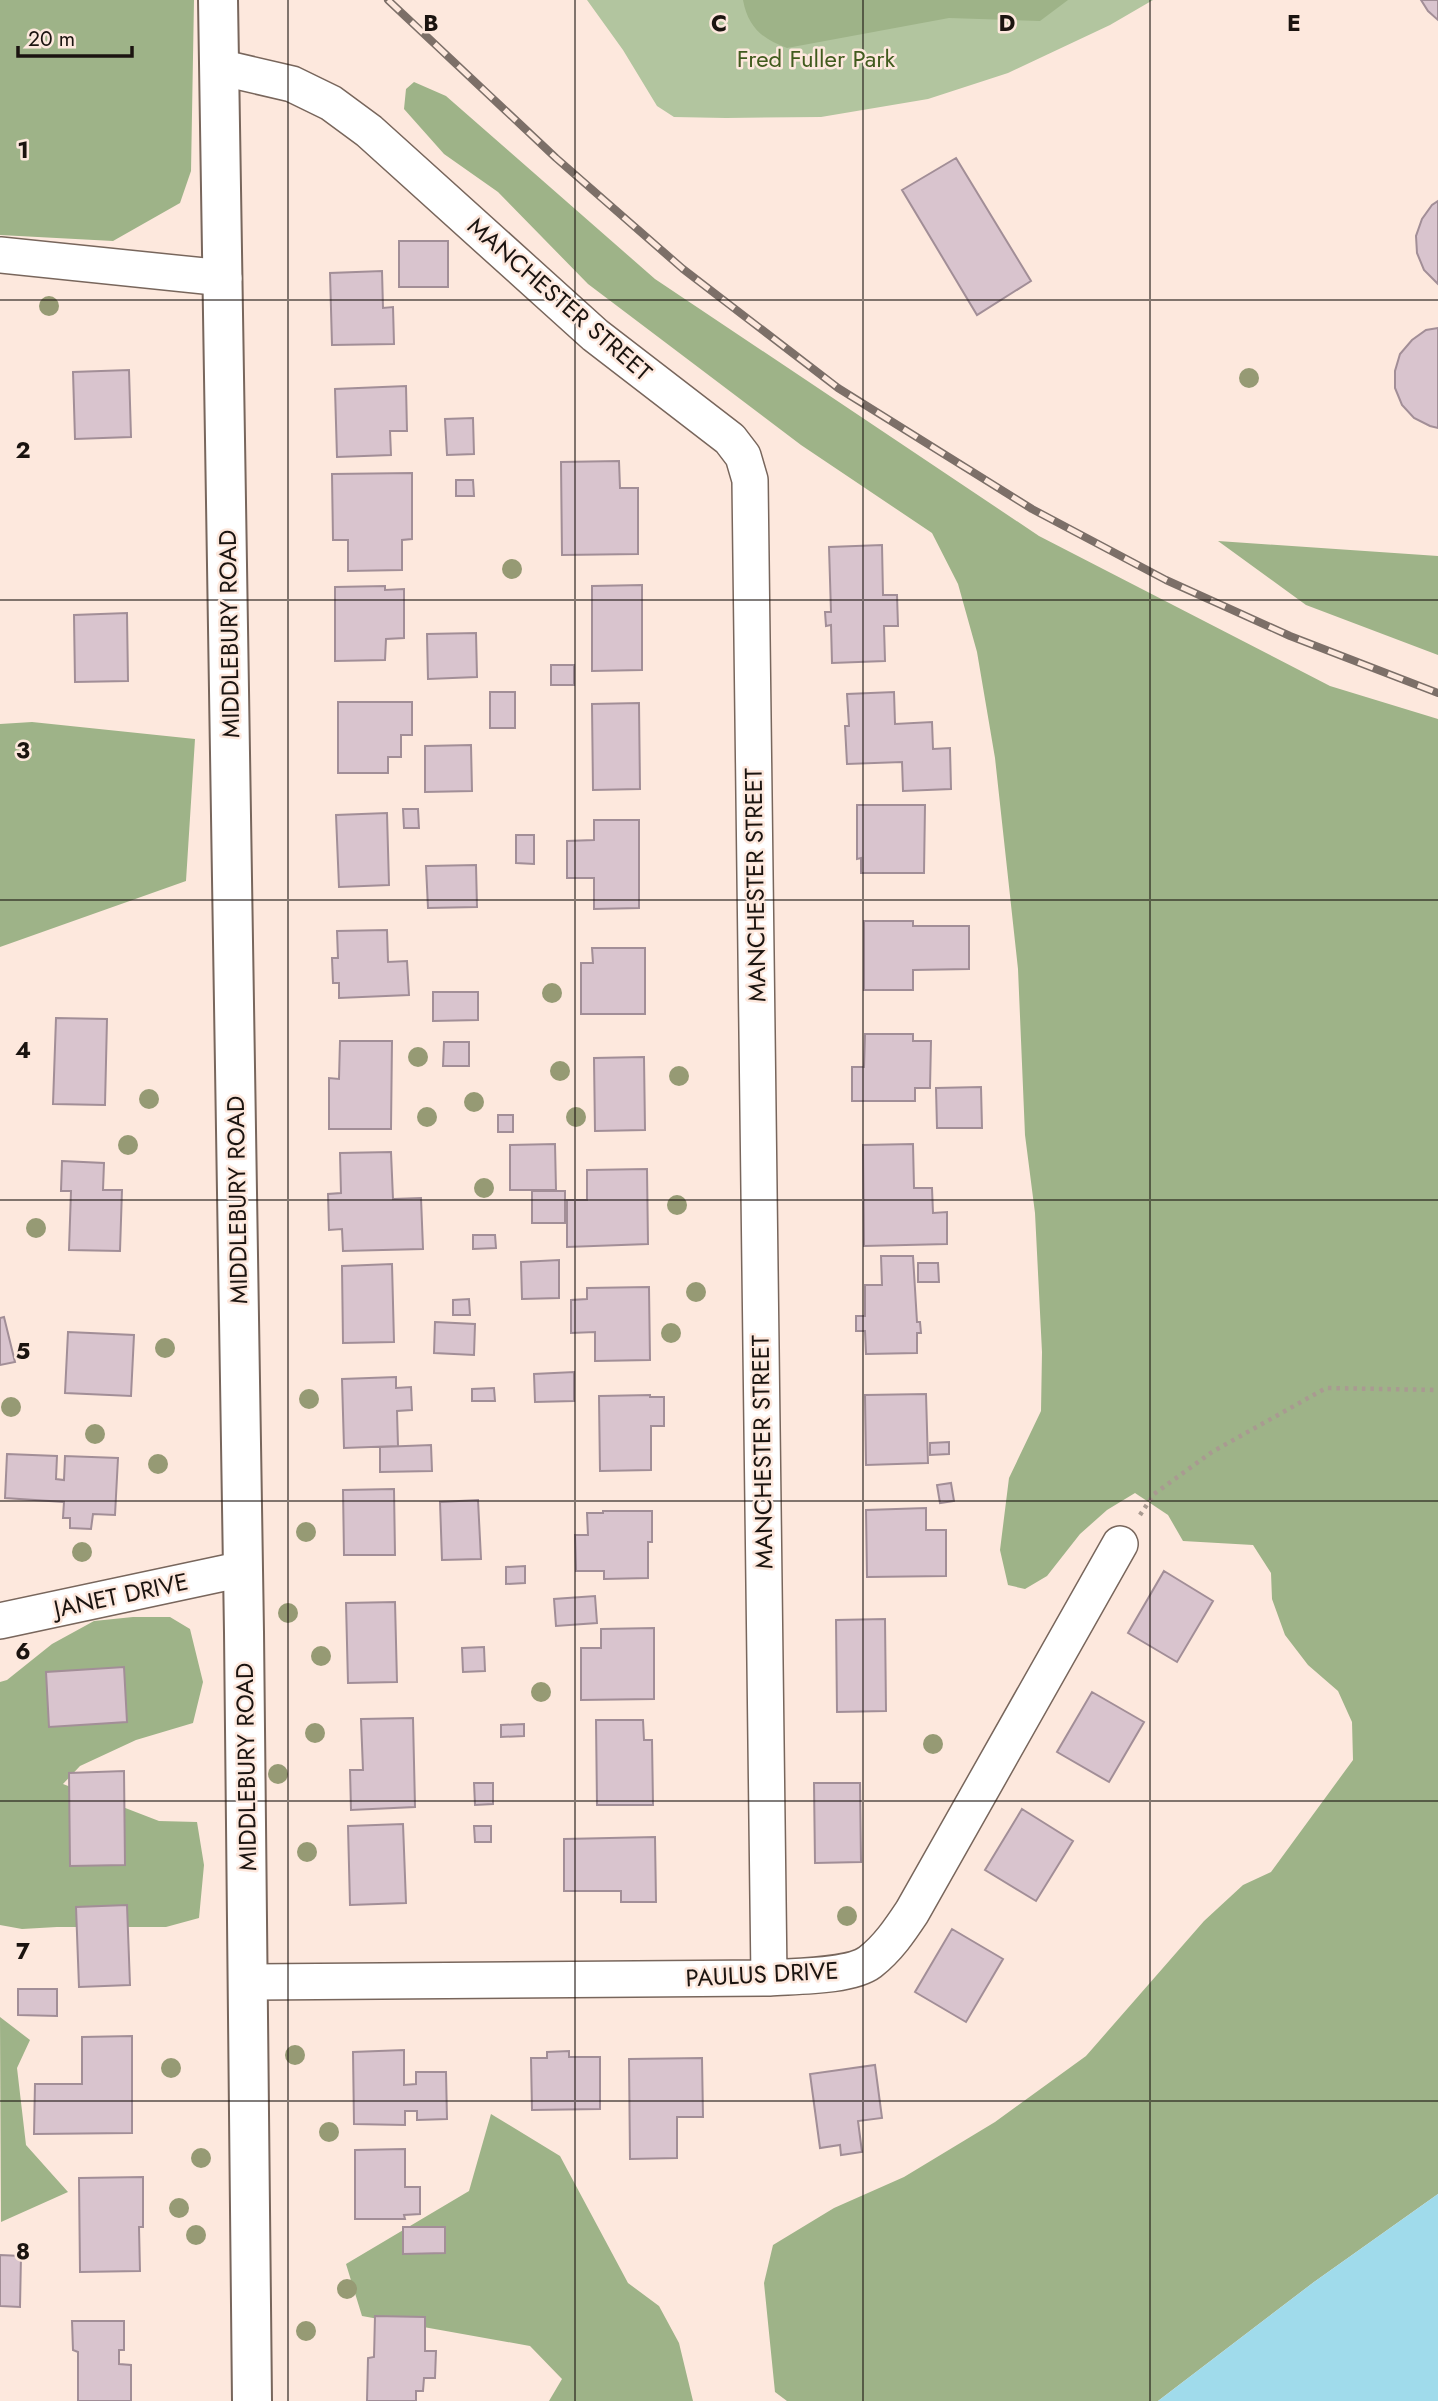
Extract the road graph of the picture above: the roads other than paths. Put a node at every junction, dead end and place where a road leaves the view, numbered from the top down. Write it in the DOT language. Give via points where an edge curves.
graph roads {
  1 [pos="218,0"];
  2 [pos="219,66"];
  3 [pos="0,255"];
  4 [pos="224,278"];
  5 [pos="1120,1544"];
  6 [pos="243,1569"];
  7 [pos="0,1621"];
  8 [pos="769,1978"];
  9 [pos="248,1982"];
  10 [pos="252,2401"];
  1 -- 2 [label="street, MIDDLEBURY ROAD"];
  2 -- 4 [label="street, MIDDLEBURY ROAD"];
  2 -- 8 [label="street, MANCHESTER STREET" via="292,84 331,103 369,131 595,335 730,439 743,456 750,480"];
  3 -- 4 [label="street"];
  4 -- 6 [label="street, MIDDLEBURY ROAD"];
  5 -- 8 [label="street, PAULUS DRIVE" via="891,1942 868,1964 828,1975"];
  6 -- 7 [label="street, JANET DRIVE"];
  6 -- 9 [label="street, MIDDLEBURY ROAD"];
  8 -- 9 [label="street, PAULUS DRIVE"];
  9 -- 10 [label="street, MIDDLEBURY ROAD"];
}
